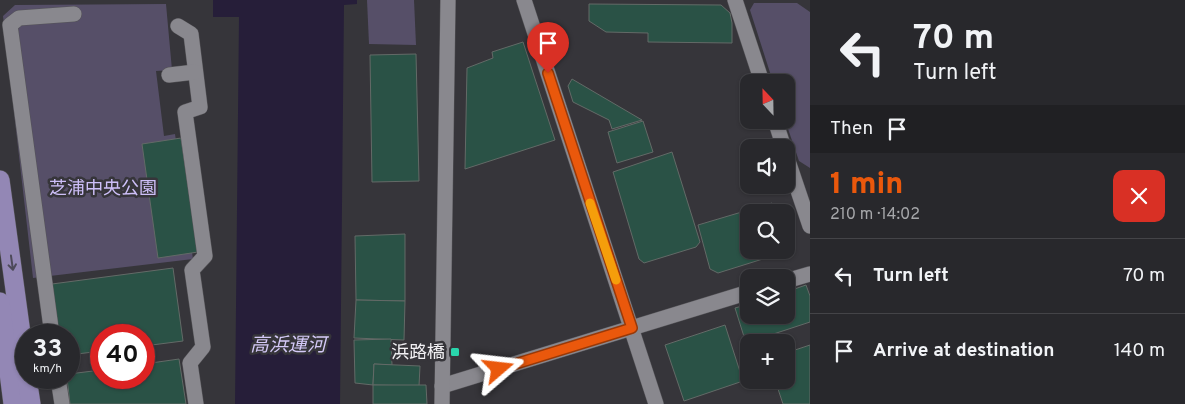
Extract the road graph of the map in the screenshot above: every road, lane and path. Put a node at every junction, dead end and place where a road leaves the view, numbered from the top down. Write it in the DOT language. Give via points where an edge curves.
graph roads {
  1 [pos="448,0"];
  2 [pos="524,0"];
  3 [pos="735,0"];
  4 [pos="74,14"];
  5 [pos="178,26"];
  6 [pos="195,72"];
  7 [pos="759,74"];
  8 [pos="170,75"];
  9 [pos="0,180"];
  10 [pos="795,182"];
  11 [pos="810,226"];
  12 [pos="810,274"];
  13 [pos="795,278"];
  14 [pos="740,295"];
  15 [pos="0,302"];
  16 [pos="20,324"];
  17 [pos="51,324"];
  18 [pos="632,328"];
  19 [pos="442,386"];
  20 [pos="28,389"];
  21 [pos="60,389"];
  22 [pos="13,404"];
  23 [pos="30,404"];
  24 [pos="62,404"];
  25 [pos="196,404"];
  26 [pos="442,404"];
  27 [pos="656,404"];
  1 -- 19 [label="street"];
  2 -- 18 [label="street"];
  3 -- 7 [label="street"];
  4 -- 17 [label="street" via="19,18 10,25"];
  5 -- 6 [label="street" via="191,34"];
  6 -- 8 [label="street"];
  6 -- 25 [label="street" via="200,107 185,112 205,256 192,270 202,347 190,363"];
  9 -- 16 [label="main road, one-way"];
  10 -- 11 [label="street"];
  12 -- 13 [label="street"];
  14 -- 18 [label="street"];
  15 -- 22 [label="main road"];
  18 -- 19 [label="street"];
  18 -- 27 [label="street"];
  19 -- 26 [label="street"];
  20 -- 23 [label="main road"];
  21 -- 24 [label="street"];
}
